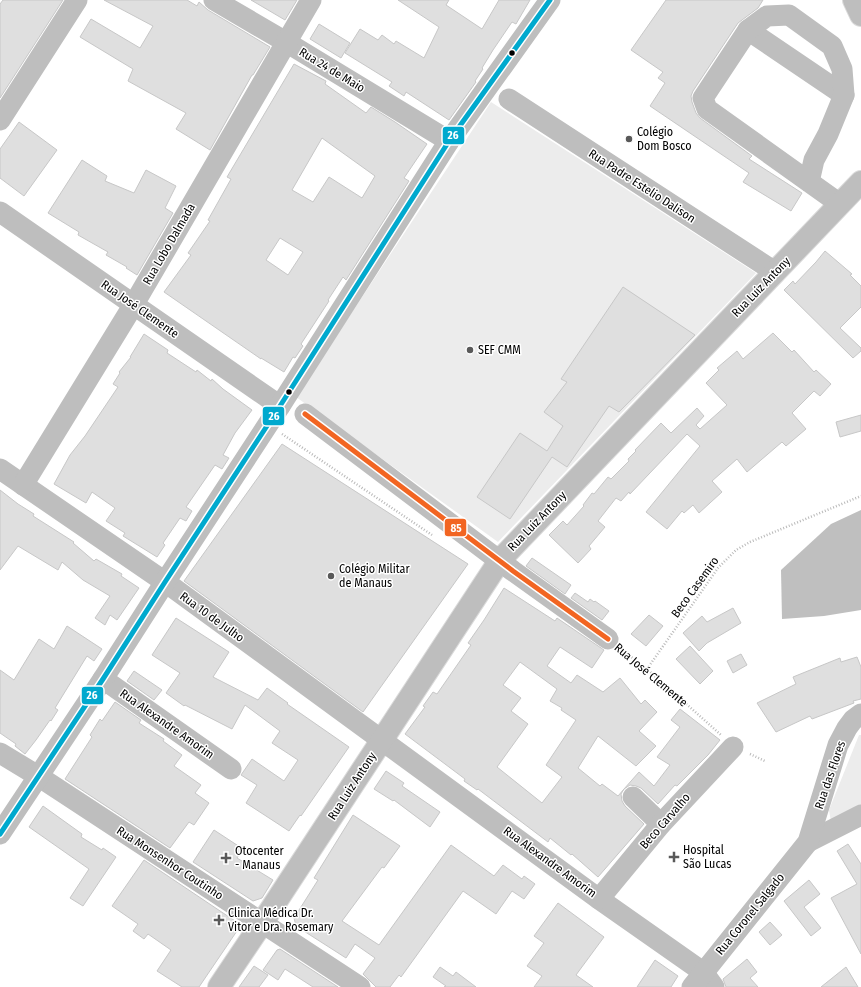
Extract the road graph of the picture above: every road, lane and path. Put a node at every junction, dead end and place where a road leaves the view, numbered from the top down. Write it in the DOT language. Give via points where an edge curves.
graph roads {
  1 [pos="77,0"];
  2 [pos="214,0"];
  3 [pos="311,0"];
  4 [pos="550,0"];
  5 [pos="854,0"];
  6 [pos="861,15"];
  7 [pos="748,30"];
  8 [pos="286,42"];
  9 [pos="844,95"];
  10 [pos="510,99"];
  11 [pos="0,120"];
  12 [pos="449,141"];
  13 [pos="809,182"];
  14 [pos="861,182"];
  15 [pos="840,204"];
  16 [pos="0,212"];
  17 [pos="775,272"];
  18 [pos="134,304"];
  19 [pos="280,406"];
  20 [pos="304,414"];
  21 [pos="268,424"];
  22 [pos="0,469"];
  23 [pos="23,485"];
  24 [pos="861,496"];
  25 [pos="432,535"];
  26 [pos="500,560"];
  27 [pos="164,582"];
  28 [pos="608,639"];
  29 [pos="648,669"];
  30 [pos="103,679"];
  31 [pos="861,714"];
  32 [pos="382,740"];
  33 [pos="733,747"];
  34 [pos="0,753"];
  35 [pos="766,761"];
  36 [pos="231,769"];
  37 [pos="38,776"];
  38 [pos="633,797"];
  39 [pos="858,822"];
  40 [pos="661,824"];
  41 [pos="0,834"];
  42 [pos="808,842"];
  43 [pos="599,899"];
  44 [pos="262,923"];
  45 [pos="703,982"];
  46 [pos="219,987"];
  47 [pos="360,987"];
  1 -- 11 [label="street"];
  2 -- 8 [label="street, Rua 24 de Maio"];
  3 -- 8 [label="street, Rua Lobo Dalmada"];
  4 -- 12 [label="street"];
  5 -- 6 [label="main road"];
  7 -- 9 [label="street"];
  7 -- 9 [label="street" via="767,16 789,15 832,46 842,69"];
  7 -- 13 [label="street" via="703,98 707,109"];
  8 -- 12 [label="street, Rua 24 de Maio"];
  8 -- 18 [label="street, Rua Lobo Dalmada"];
  9 -- 13 [label="street" via="814,160"];
  10 -- 17 [label="street, Rua Padre Estelio Dalison"];
  12 -- 19 [label="street"];
  13 -- 15 [label="street"];
  14 -- 15 [label="main road, Rua Luiz Antony"];
  15 -- 17 [label="main road, Rua Luiz Antony"];
  16 -- 18 [label="street, Rua José Clemente"];
  17 -- 26 [label="main road, Rua Luiz Antony"];
  18 -- 19 [label="street, Rua José Clemente"];
  18 -- 23 [label="street, Rua Lobo Dalmada"];
  19 -- 21 [label="street"];
  20 -- 26 [label="street, Rua José Clemente"];
  21 -- 25 [label="path"];
  21 -- 27 [label="street"];
  22 -- 23 [label="street, Rua 10 de Julho"];
  23 -- 27 [label="street, Rua 10 de Julho"];
  24 -- 29 [label="path, Beco Casemiro" via="736,550 718,568"];
  26 -- 28 [label="street, Rua José Clemente"];
  26 -- 32 [label="main road, Rua Luiz Antony"];
  27 -- 30 [label="street"];
  27 -- 32 [label="street, Rua 10 de Julho"];
  28 -- 29 [label="path, Rua José Clemente"];
  29 -- 33 [label="path, Rua José Clemente"];
  30 -- 36 [label="street, Rua Alexandre Amorim"];
  30 -- 37 [label="street"];
  31 -- 42 [label="street, Rua das Flores" via="853,720 838,744"];
  32 -- 43 [label="street, Rua Alexandre Amorim"];
  32 -- 44 [label="main road, Rua Luiz Antony"];
  33 -- 35 [label="path, Rua José Clemente"];
  33 -- 40 [label="street, Beco Carvalho"];
  34 -- 37 [label="street, Rua Monsenhor Coutinho"];
  37 -- 41 [label="street"];
  37 -- 44 [label="street, Rua Monsenhor Coutinho"];
  38 -- 40 [label="street"];
  39 -- 42 [label="street"];
  40 -- 43 [label="street, Beco Carvalho"];
  42 -- 45 [label="street, Rua Coronel Salgado"];
  43 -- 45 [label="street, Rua Alexandre Amorim"];
  44 -- 46 [label="main road, Rua Luiz Antony"];
  44 -- 47 [label="street, Rua Monsenhor Coutinho"];
}
